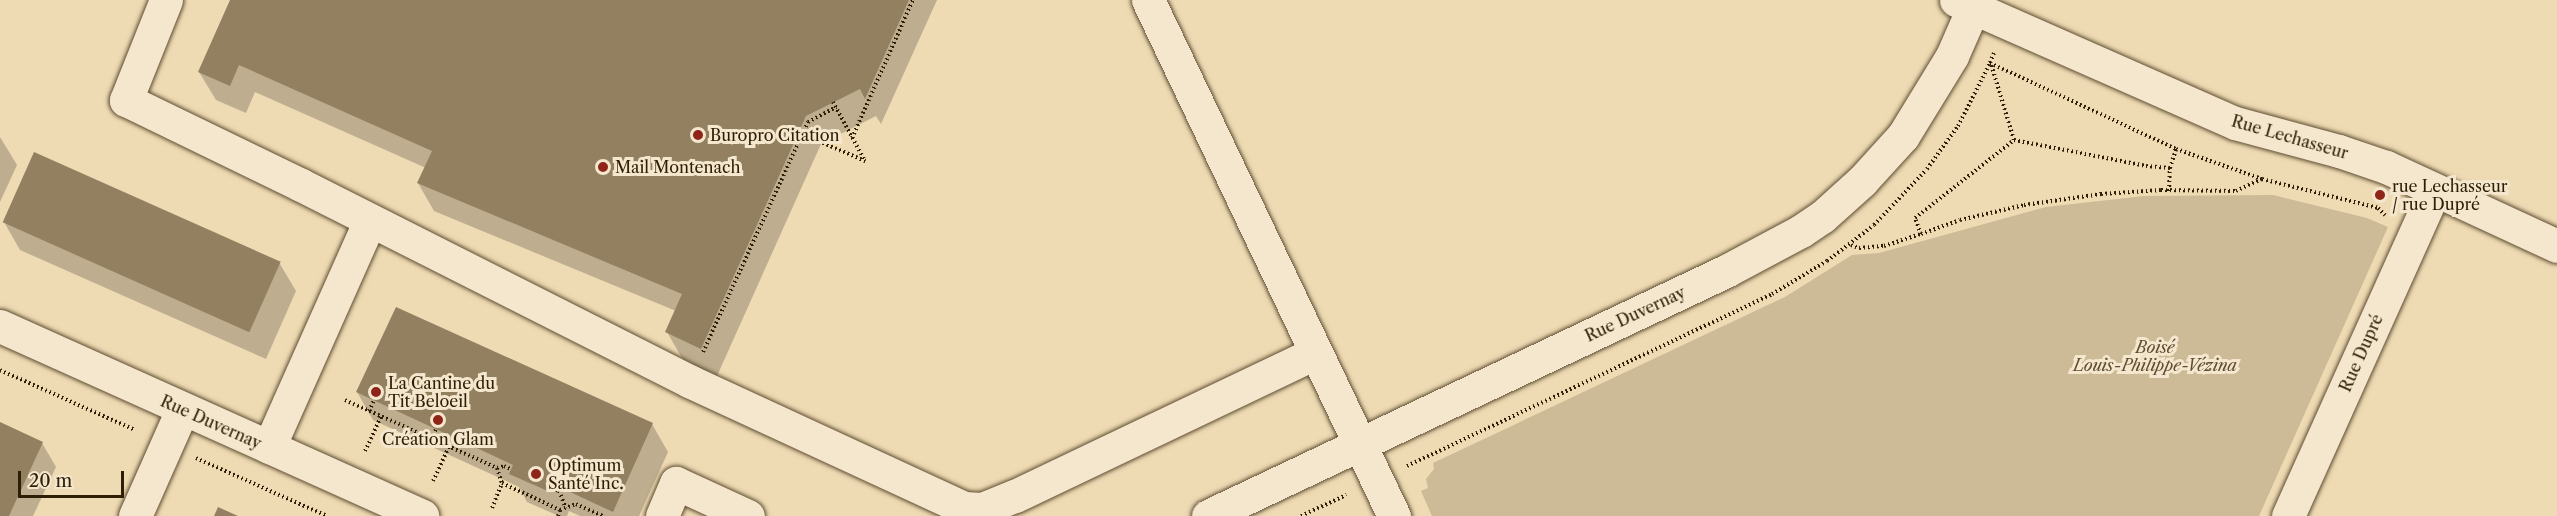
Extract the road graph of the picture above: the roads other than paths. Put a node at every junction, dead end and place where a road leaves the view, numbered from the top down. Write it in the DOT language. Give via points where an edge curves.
graph roads {
  1 [pos="166,0"];
  2 [pos="1148,0"];
  3 [pos="1965,4"];
  4 [pos="2434,191"];
  5 [pos="370,220"];
  6 [pos="2557,246"];
  7 [pos="0,326"];
  8 [pos="1315,353"];
  9 [pos="182,410"];
  10 [pos="1360,444"];
  11 [pos="268,447"];
  12 [pos="135,516"];
  13 [pos="423,516"];
  14 [pos="662,516"];
  15 [pos="748,516"];
  16 [pos="1208,516"];
  17 [pos="1394,516"];
  18 [pos="2288,516"];
  1 -- 5 [label="street" via="126,100"];
  2 -- 8 [label="street"];
  3 -- 4 [label="street, Rue Lechasseur" via="2235,123 2339,151 2385,167"];
  3 -- 10 [label="street, Rue Duvernay" via="1952,56 1903,135 1862,182 1822,217 1726,271"];
  4 -- 6 [label="street, Rue Lechasseur"];
  4 -- 18 [label="street, Rue Dupré"];
  5 -- 8 [label="street" via="689,381 964,508 982,509 1015,496"];
  5 -- 11 [label="street"];
  7 -- 9 [label="street, Rue Duvernay"];
  8 -- 10 [label="street"];
  9 -- 11 [label="street, Rue Duvernay"];
  9 -- 12 [label="street"];
  10 -- 16 [label="street, Rue Duvernay"];
  10 -- 17 [label="street"];
  11 -- 13 [label="street, Rue Duvernay"];
  14 -- 15 [label="street" via="676,483"];
}
